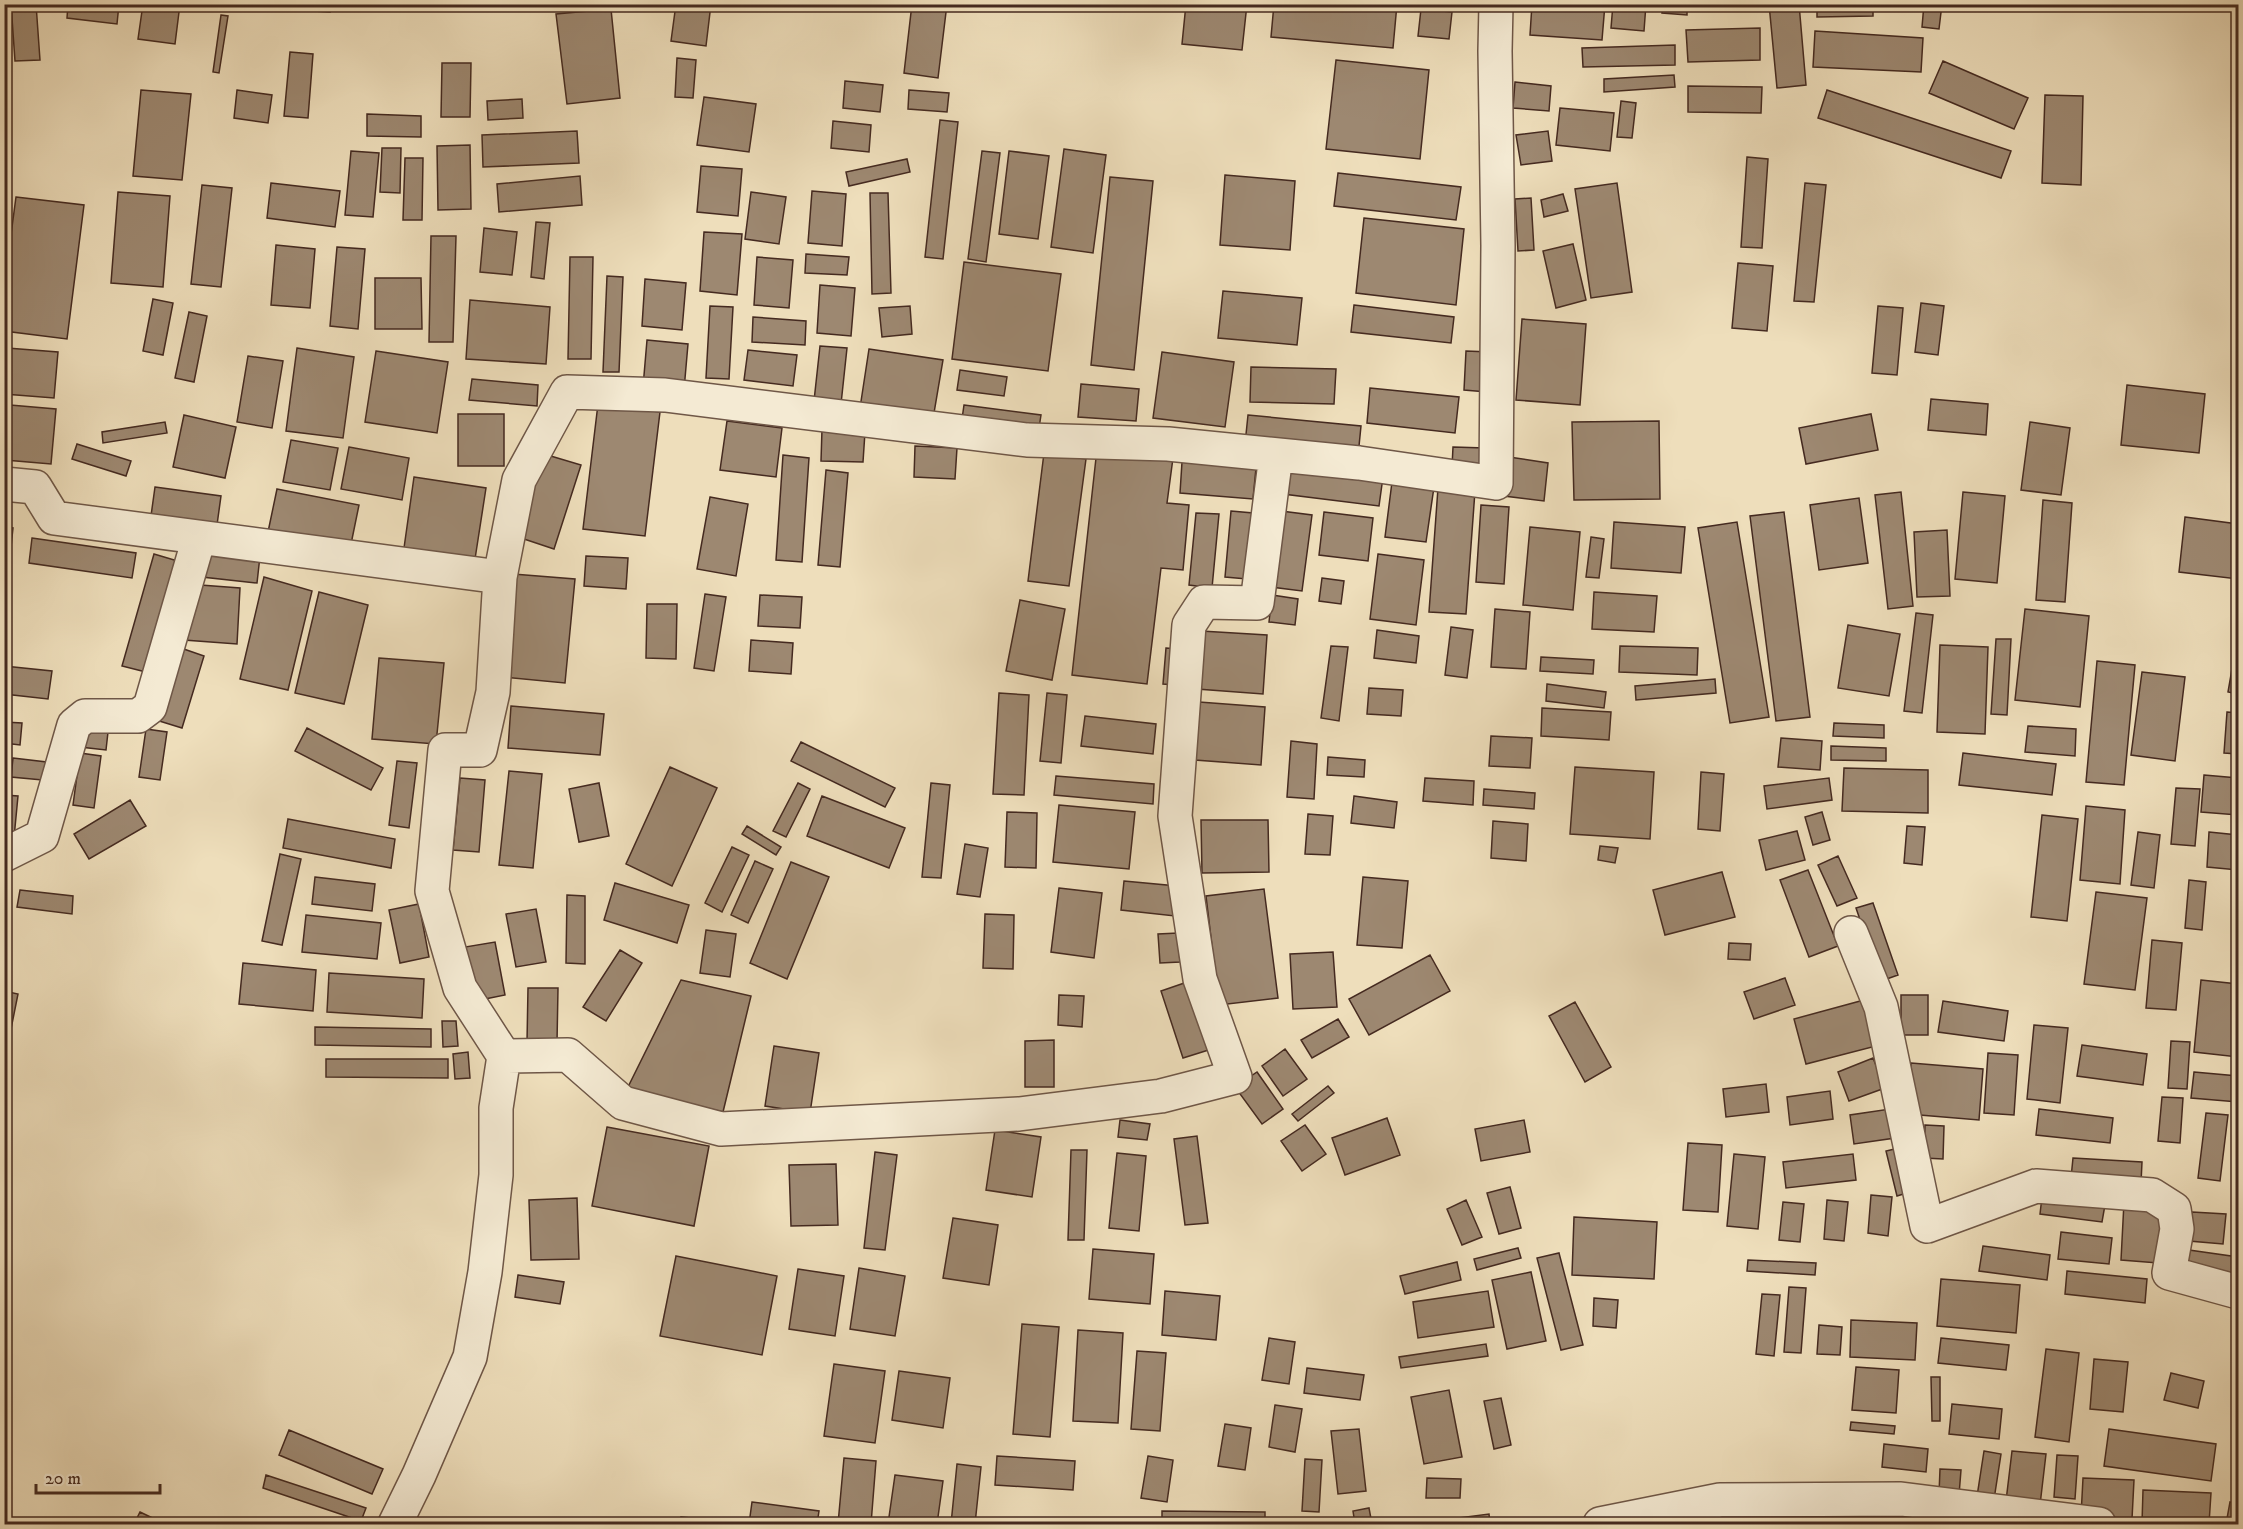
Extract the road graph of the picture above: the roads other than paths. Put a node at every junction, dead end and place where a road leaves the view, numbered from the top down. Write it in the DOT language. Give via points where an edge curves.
graph roads {
  1 [pos="1496,4"];
  2 [pos="1276,455"];
  3 [pos="4,484"];
  4 [pos="199,538"];
  5 [pos="500,577"];
  6 [pos="4,855"];
  7 [pos="1851,933"];
  8 [pos="504,1056"];
  9 [pos="2238,1292"];
  10 [pos="395,1524"];
  11 [pos="1600,1524"];
  12 [pos="2099,1524"];
  1 -- 2 [label="street" via="1496,483"];
  2 -- 5 [label="street" via="1168,444 1027,440 665,395 567,392 519,480"];
  2 -- 8 [label="street" via="1257,603 1204,602 1189,625 1175,816 1200,979 1235,1077 1161,1096 1019,1114 721,1129 623,1103 568,1055"];
  3 -- 4 [label="street" via="35,487 54,518"];
  4 -- 5 [label="street"];
  4 -- 6 [label="street" via="150,707 138,716 86,716 74,725 42,836"];
  5 -- 8 [label="street" via="493,692 480,750 445,750 432,891 460,988"];
  7 -- 9 [label="street" via="1881,1007 1927,1226 2036,1186 2151,1195 2174,1209 2176,1229 2169,1274"];
  8 -- 10 [label="street" via="496,1108 496,1175 490,1229 470,1357"];
  11 -- 12 [label="street" via="1720,1500 1901,1498"];
}
